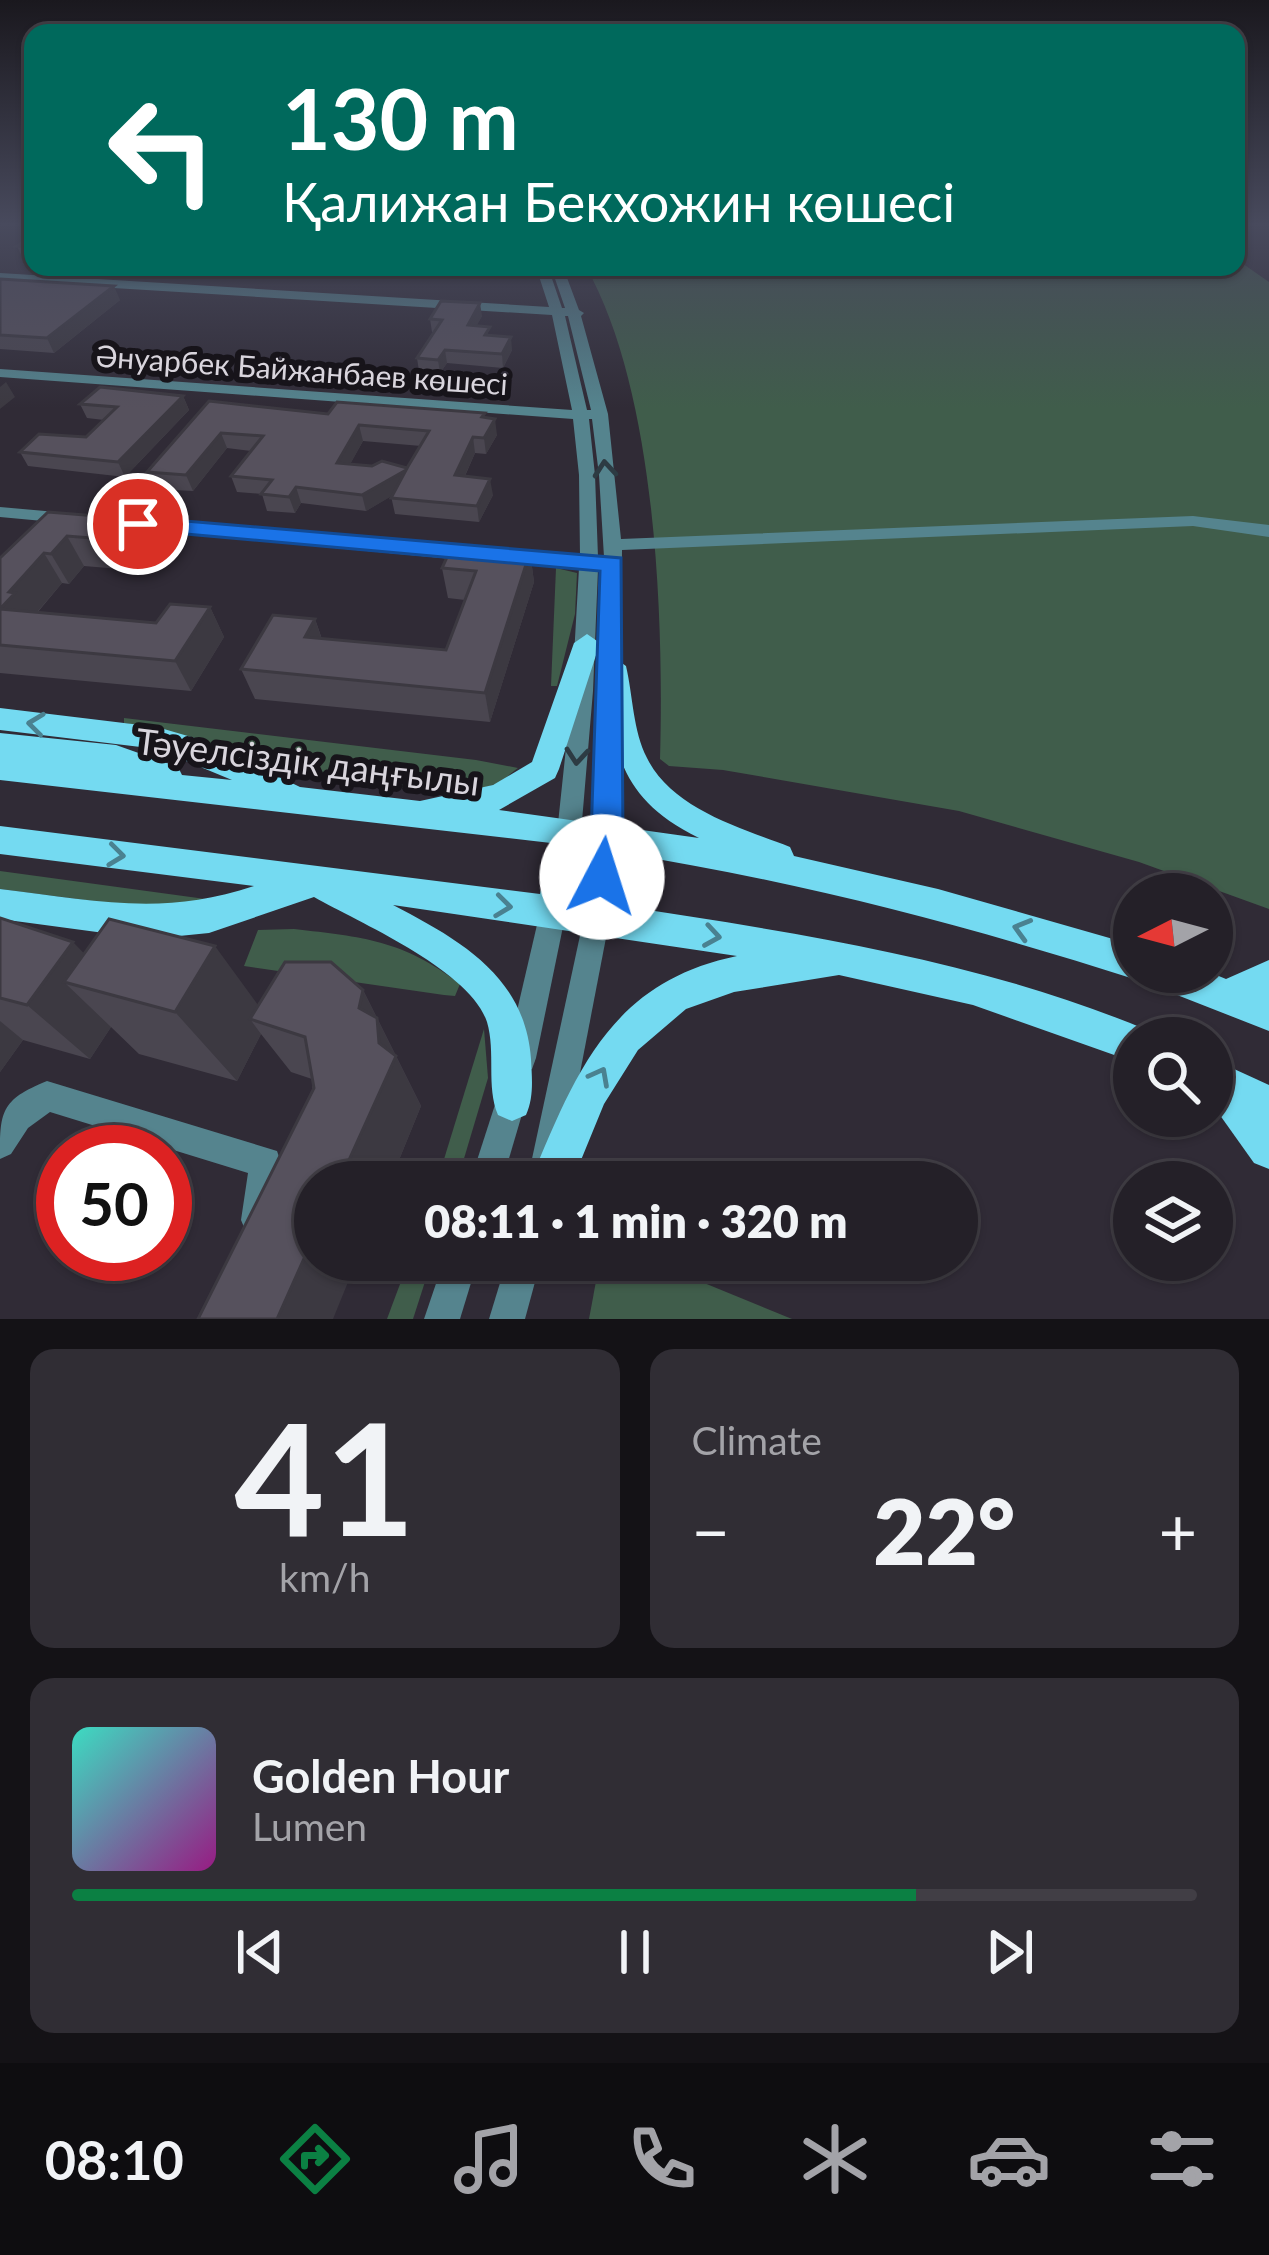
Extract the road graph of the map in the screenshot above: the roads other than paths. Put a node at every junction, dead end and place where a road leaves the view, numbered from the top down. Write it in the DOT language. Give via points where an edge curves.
graph roads {
  1 [pos="123,285"];
  2 [pos="552,285"];
  3 [pos="561,285"];
  4 [pos="568,312"];
  5 [pos="0,373"];
  6 [pos="591,415"];
  7 [pos="0,512"];
  8 [pos="1269,531"];
  9 [pos="612,554"];
  10 [pos="588,564"];
  11 [pos="587,644"];
  12 [pos="612,666"];
  13 [pos="0,719"];
  14 [pos="0,745"];
  15 [pos="0,768"];
  16 [pos="211,792"];
  17 [pos="307,802"];
  18 [pos="377,812"];
  19 [pos="569,833"];
  20 [pos="607,837"];
  21 [pos="0,840"];
  22 [pos="317,881"];
  23 [pos="838,881"];
  24 [pos="4,910"];
  25 [pos="553,912"];
  26 [pos="597,917"];
  27 [pos="1113,956"];
  28 [pos="851,959"];
  29 [pos="1269,978"];
  30 [pos="1220,993"];
  31 [pos="1228,996"];
  32 [pos="1269,1013"];
  33 [pos="1113,1036"];
  34 [pos="1233,1089"];
  35 [pos="512,1101"];
  36 [pos="1233,1102"];
  37 [pos="1269,1106"];
  38 [pos="0,1143"];
  39 [pos="1269,1148"];
  40 [pos="493,1161"];
  41 [pos="551,1161"];
  42 [pos="558,1161"];
  43 [pos="246,1255"];
  44 [pos="454,1281"];
  45 [pos="518,1281"];
  46 [pos="442,1319"];
  47 [pos="507,1319"];
  1 -- 4 [label="street"];
  2 -- 4 [label="street"];
  3 -- 4 [label="street"];
  4 -- 6 [label="street"];
  5 -- 6 [label="street, Әнуарбек Байжанбаев көшесі"];
  9 -- 6 [label="street, one-way"];
  6 -- 10 [label="street"];
  7 -- 10 [label="street"];
  8 -- 9 [label="street" via="1193,521"];
  9 -- 10 [label="street"];
  9 -- 12 [label="street"];
  10 -- 11 [label="street"];
  11 -- 18 [label="main road" via="544,769 500,796"];
  11 -- 19 [label="street, one-way"];
  12 -- 20 [label="street"];
  12 -- 23 [label="main road" via="636,768 654,790 712,830"];
  17 -- 13 [label="main road, one-way" via="195,748"];
  14 -- 16 [label="main road" via="116,757"];
  15 -- 16 [label="main road, Тәуелсіздік даңғылы"];
  16 -- 17 [label="main road, Тәуелсіздік даңғылы"];
  17 -- 18 [label="main road, Тәуелсіздік даңғылы"];
  18 -- 19 [label="main road, Тәуелсіздік даңғылы"];
  19 -- 20 [label="main road, Тәуелсіздік даңғылы"];
  19 -- 25 [label="main road"];
  20 -- 23 [label="main road, Тәуелсіздік даңғылы"];
  20 -- 26 [label="main road"];
  21 -- 22 [label="main road, one-way"];
  22 -- 24 [label="main road" via="209,917 149,922"];
  22 -- 25 [label="main road, one-way"];
  22 -- 35 [label="main road" via="458,962 495,998 512,1044"];
  27 -- 23 [label="main road, one-way"];
  25 -- 26 [label="main road"];
  25 -- 35 [label="street"];
  26 -- 28 [label="main road, one-way"];
  26 -- 41 [label="street"];
  28 -- 33 [label="main road" via="985,991"];
  42 -- 28 [label="main road, one-way" via="612,1054 649,1010 706,981"];
  29 -- 31 [label="main road"];
  30 -- 31 [label="main road"];
  31 -- 32 [label="main road"];
  34 -- 37 [label="main road"];
  35 -- 40 [label="street"];
  36 -- 39 [label="main road"];
  38 -- 43 [label="street" via="17,1117 46,1096 266,1162"];
  44 -- 46 [label="street"];
  45 -- 47 [label="street"];
}
